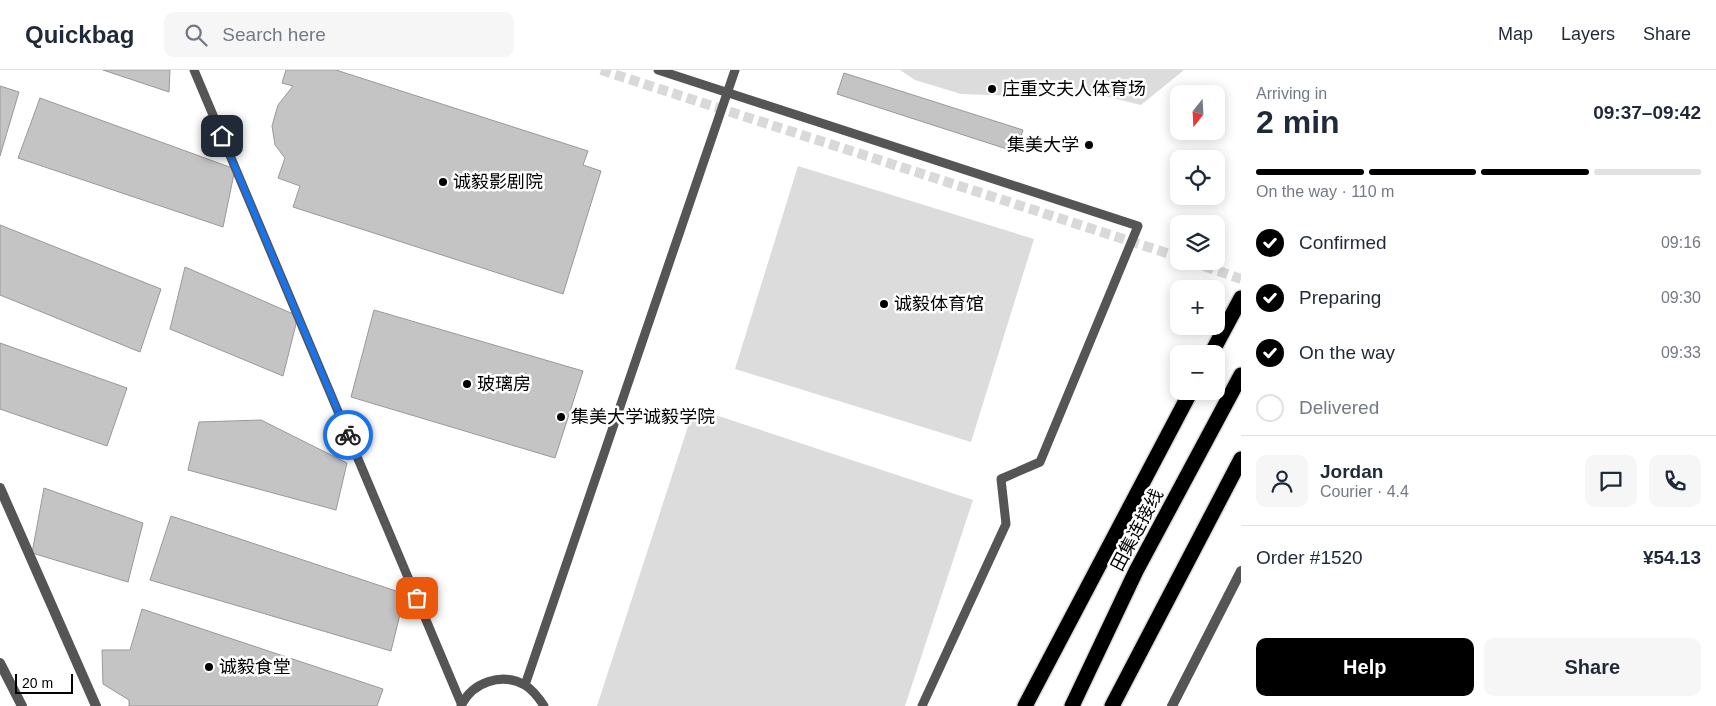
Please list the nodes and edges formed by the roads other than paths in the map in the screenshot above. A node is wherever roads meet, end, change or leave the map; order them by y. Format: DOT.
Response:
graph roads {
  1 [pos="194,70"];
  2 [pos="658,70"];
  3 [pos="734,70"];
  4 [pos="727,92"];
  5 [pos="1241,298"];
  6 [pos="1216,345"];
  7 [pos="1241,375"];
  8 [pos="1186,400"];
  9 [pos="1241,459"];
  10 [pos="0,488"];
  11 [pos="1241,572"];
  12 [pos="0,663"];
  13 [pos="525,685"];
  14 [pos="461,705"];
  15 [pos="22,706"];
  16 [pos="96,706"];
  17 [pos="544,706"];
  18 [pos="922,706"];
  19 [pos="1025,706"];
  20 [pos="1072,706"];
  21 [pos="1112,706"];
  22 [pos="1172,706"];
  1 -- 14 [label="lane"];
  2 -- 4 [label="lane"];
  3 -- 4 [label="lane"];
  4 -- 13 [label="lane"];
  4 -- 18 [label="lane"];
  5 -- 6 [label="highway"];
  7 -- 20 [label="highway, 田集连接线"];
  8 -- 19 [label="highway, 田集连接线"];
  9 -- 21 [label="highway"];
  10 -- 16 [label="street"];
  11 -- 22 [label="street"];
  12 -- 15 [label="street"];
  13 -- 14 [label="lane"];
  13 -- 17 [label="lane"];
}
